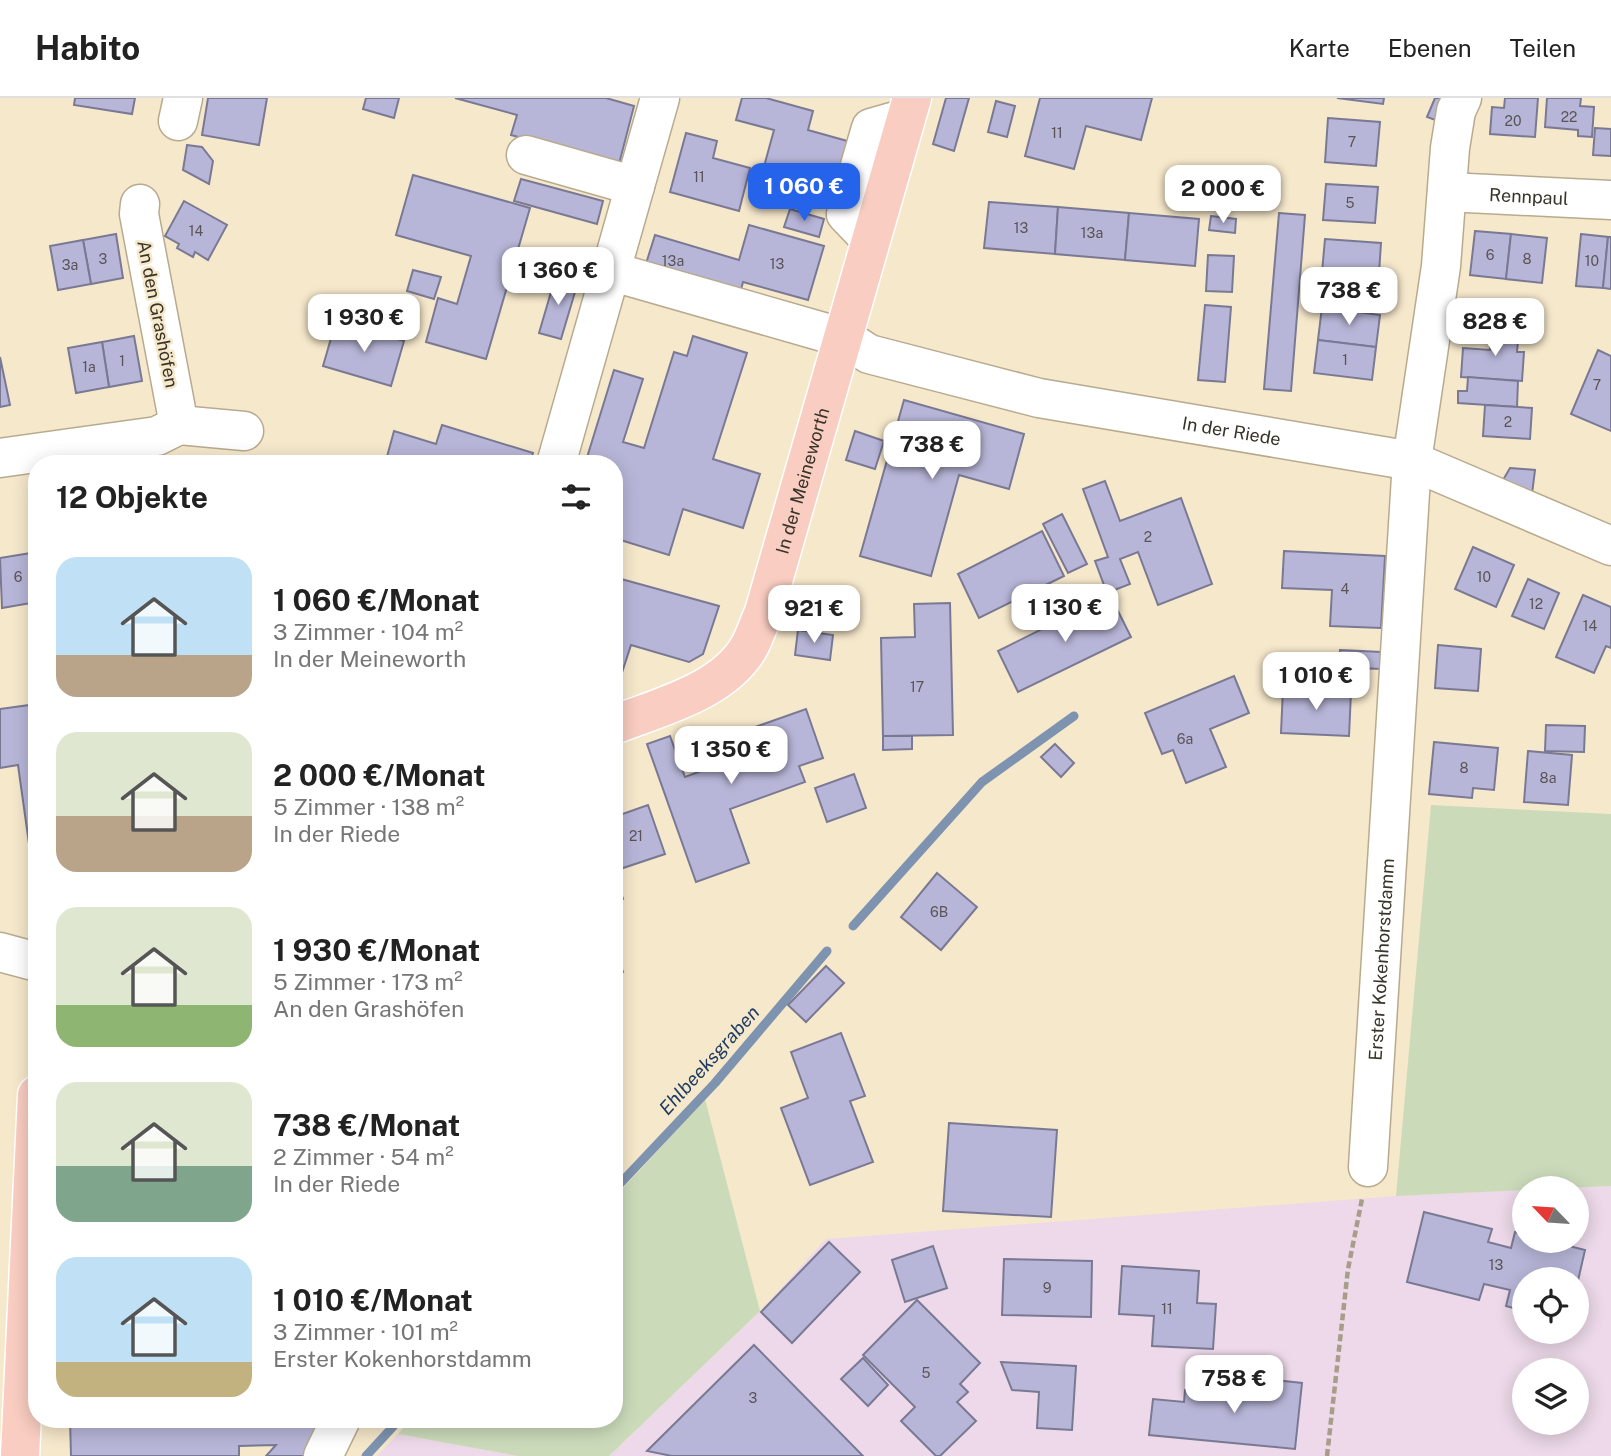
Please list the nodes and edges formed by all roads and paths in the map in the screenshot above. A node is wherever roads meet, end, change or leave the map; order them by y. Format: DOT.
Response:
graph roads {
  1 [pos="660,98"];
  2 [pos="1462,98"];
  3 [pos="909,108"];
  4 [pos="526,155"];
  5 [pos="635,186"];
  6 [pos="1447,191"];
  7 [pos="1611,200"];
  8 [pos="140,204"];
  9 [pos="610,271"];
  10 [pos="844,338"];
  11 [pos="179,425"];
  12 [pos="244,431"];
  13 [pos="559,455"];
  14 [pos="0,458"];
  15 [pos="1412,461"];
  16 [pos="1611,546"];
  17 [pos="623,721"];
  18 [pos="0,952"];
  19 [pos="28,960"];
  20 [pos="1368,1167"];
  21 [pos="28,1286"];
  22 [pos="337,1428"];
  23 [pos="20,1456"];
  24 [pos="323,1456"];
  25 [pos="1327,1456"];
  1 -- 5 [label="street"];
  2 -- 6 [label="street"];
  3 -- 10 [label="main road, In der Meineworth"];
  4 -- 5 [label="street"];
  5 -- 9 [label="street"];
  6 -- 7 [label="street, Rennpaul"];
  6 -- 15 [label="street"];
  8 -- 11 [label="street, An den Grashöfen"];
  9 -- 10 [label="street, In der Riede"];
  9 -- 13 [label="street"];
  10 -- 15 [label="street, In der Riede"];
  10 -- 17 [label="main road, In der Meineworth"];
  11 -- 12 [label="street"];
  11 -- 14 [label="street"];
  15 -- 16 [label="street, In der Riede"];
  15 -- 20 [label="street, Erster Kokenhorstdamm"];
  18 -- 19 [label="street"];
  20 -- 25 [label="path"];
  21 -- 23 [label="main road"];
  22 -- 24 [label="street"];
}
